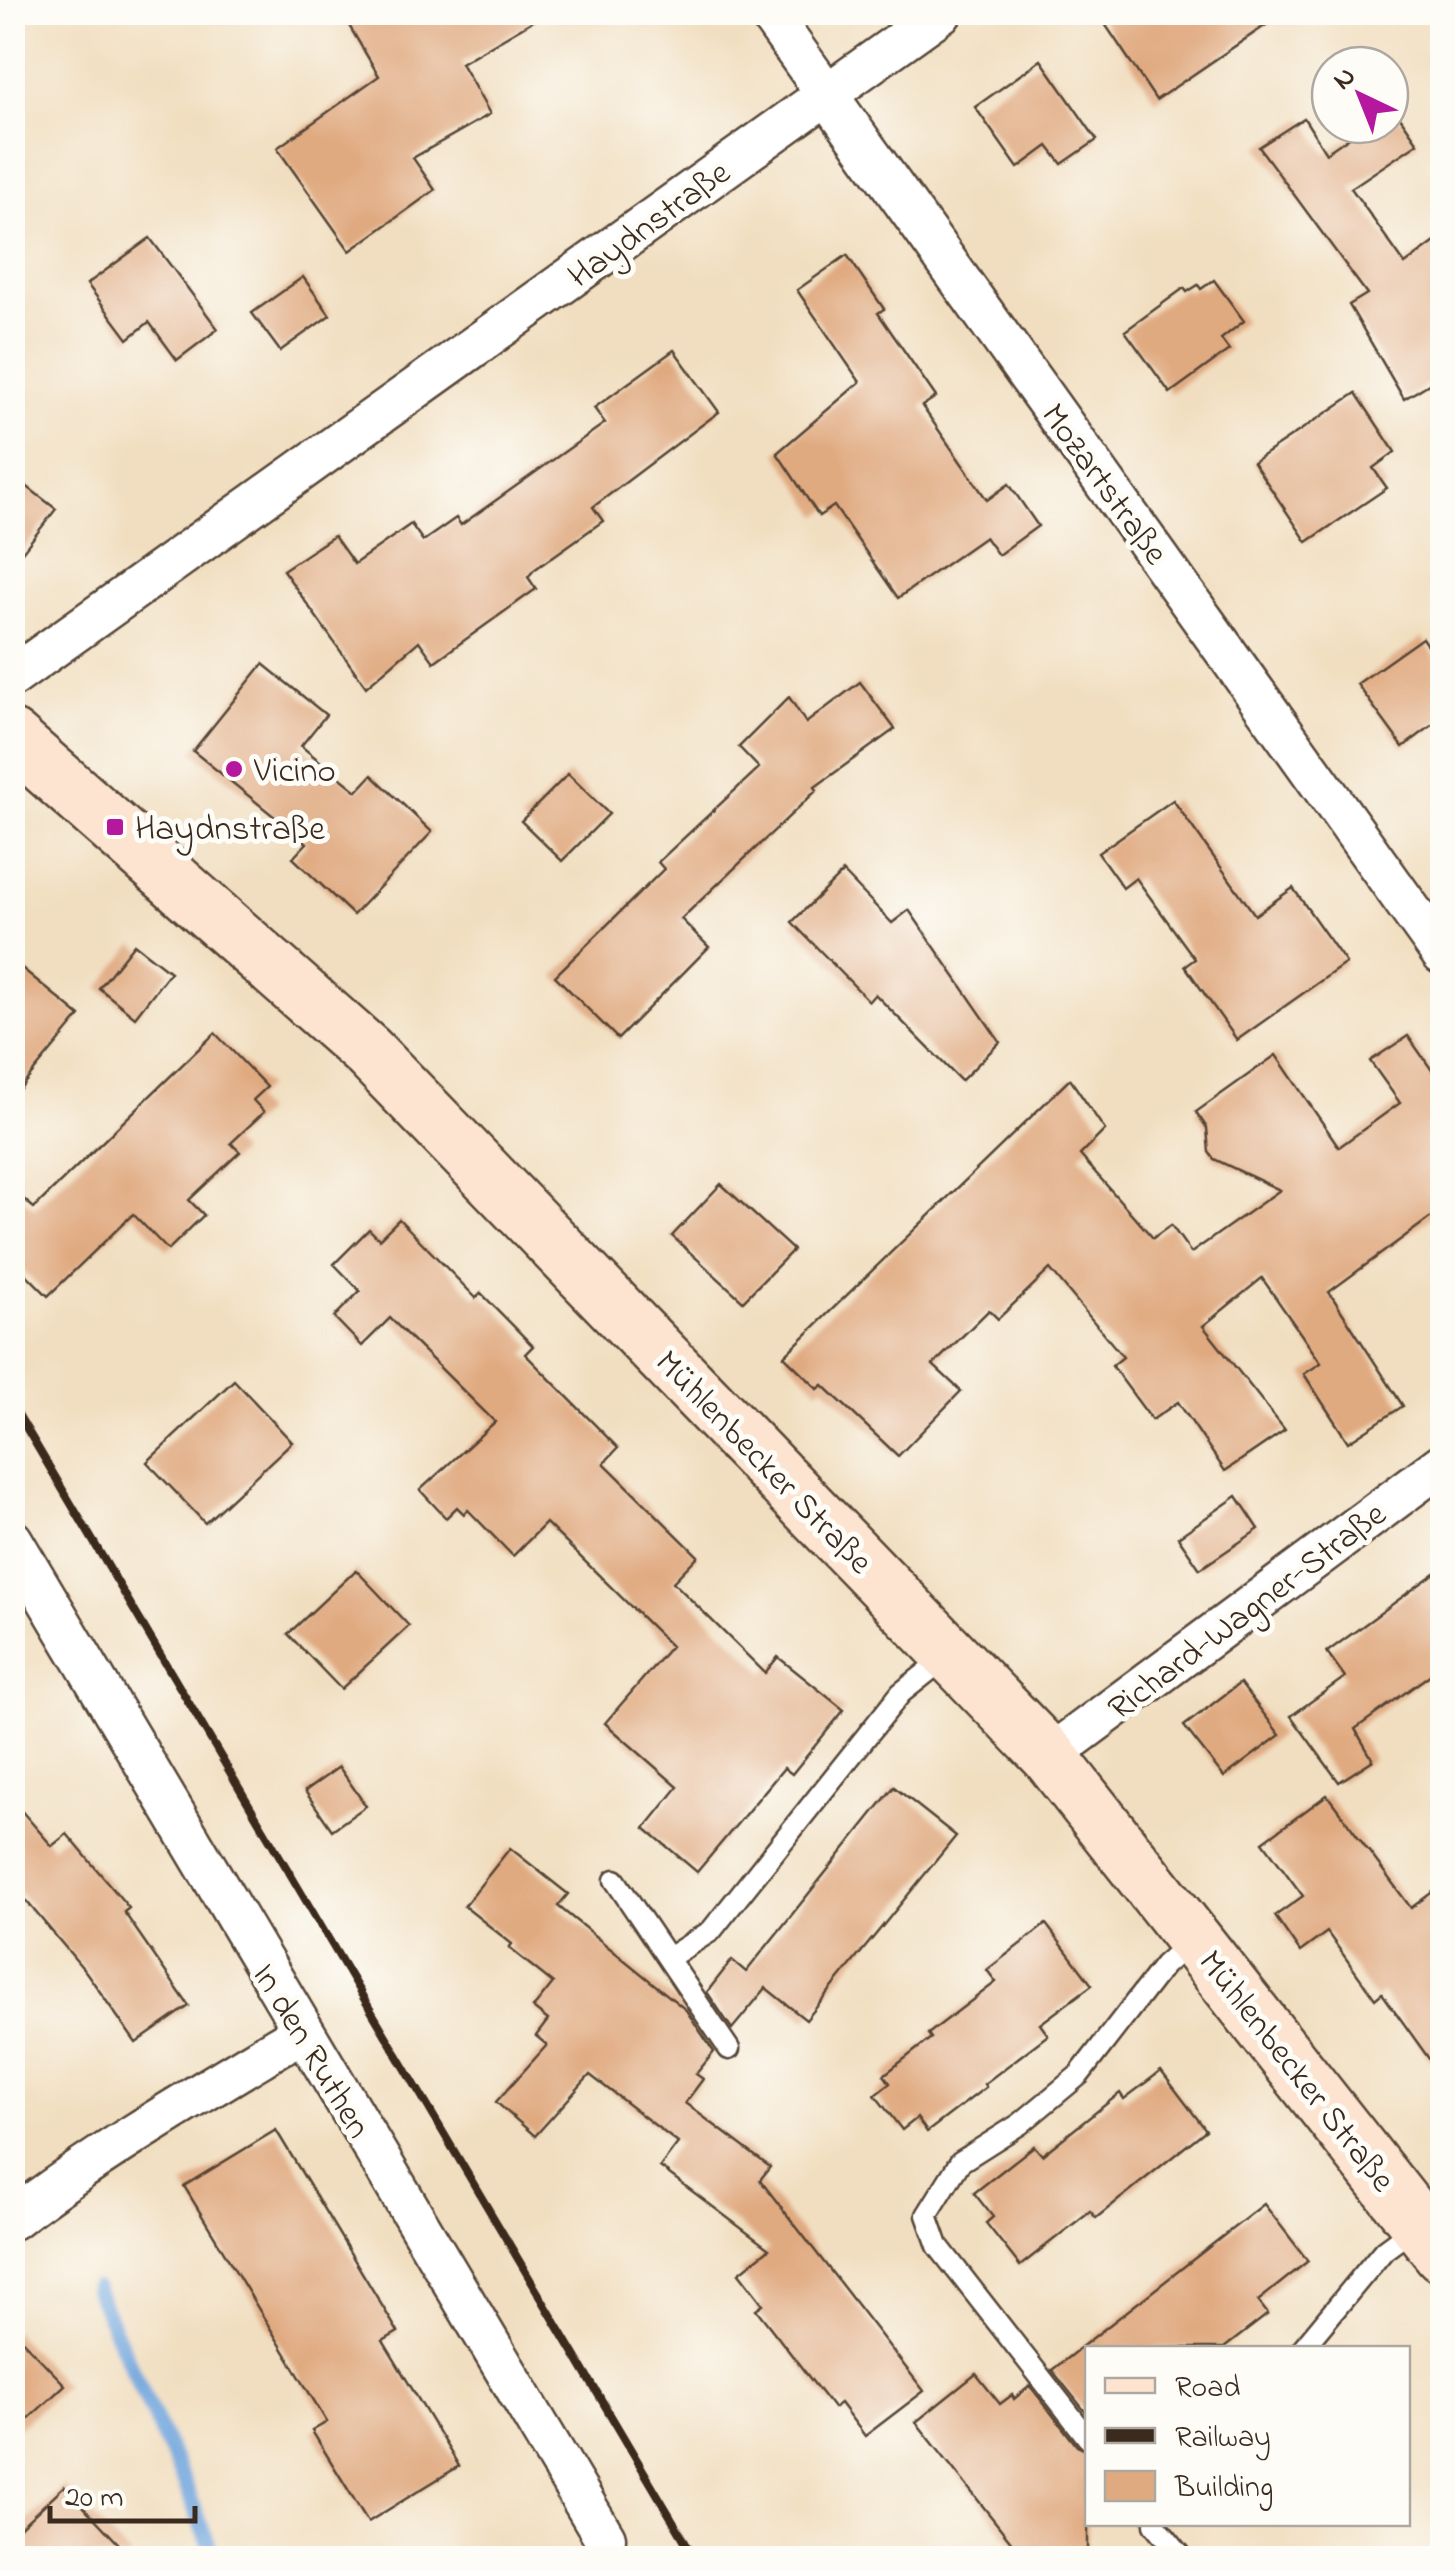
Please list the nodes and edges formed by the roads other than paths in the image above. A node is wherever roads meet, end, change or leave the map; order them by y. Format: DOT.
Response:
graph roads {
  1 [pos="768,12"];
  2 [pos="942,12"];
  3 [pos="826,95"];
  4 [pos="12,677"];
  5 [pos="12,738"];
  6 [pos="1442,954"];
  7 [pos="1442,1464"];
  8 [pos="19,1569"];
  9 [pos="951,1652"];
  10 [pos="1049,1756"];
  11 [pos="615,1880"];
  12 [pos="1194,1938"];
  13 [pos="670,1958"];
  14 [pos="302,2032"];
  15 [pos="729,2048"];
  16 [pos="12,2219"];
  17 [pos="1431,2239"];
  18 [pos="1305,2346"];
  19 [pos="1085,2434"];
  20 [pos="1157,2526"];
  21 [pos="610,2548"];
  22 [pos="1183,2558"];
  1 -- 3 [label="street, Mozartstraße"];
  2 -- 3 [label="street, Haydnstraße"];
  3 -- 4 [label="street, Haydnstraße"];
  3 -- 6 [label="street, Mozartstraße"];
  5 -- 9 [label="main road, Mühlenbecker Straße"];
  7 -- 10 [label="street, Richard-Wagner-Straße"];
  8 -- 14 [label="street, In den Ruthen"];
  9 -- 10 [label="main road, Mühlenbecker Straße"];
  9 -- 13 [label="lane"];
  10 -- 12 [label="main road, Mühlenbecker Straße"];
  11 -- 13 [label="lane"];
  12 -- 17 [label="main road, Mühlenbecker Straße"];
  12 -- 19 [label="lane"];
  13 -- 15 [label="lane"];
  14 -- 16 [label="street"];
  14 -- 21 [label="street, In den Ruthen"];
  17 -- 18 [label="lane"];
  20 -- 22 [label="lane"];
}
